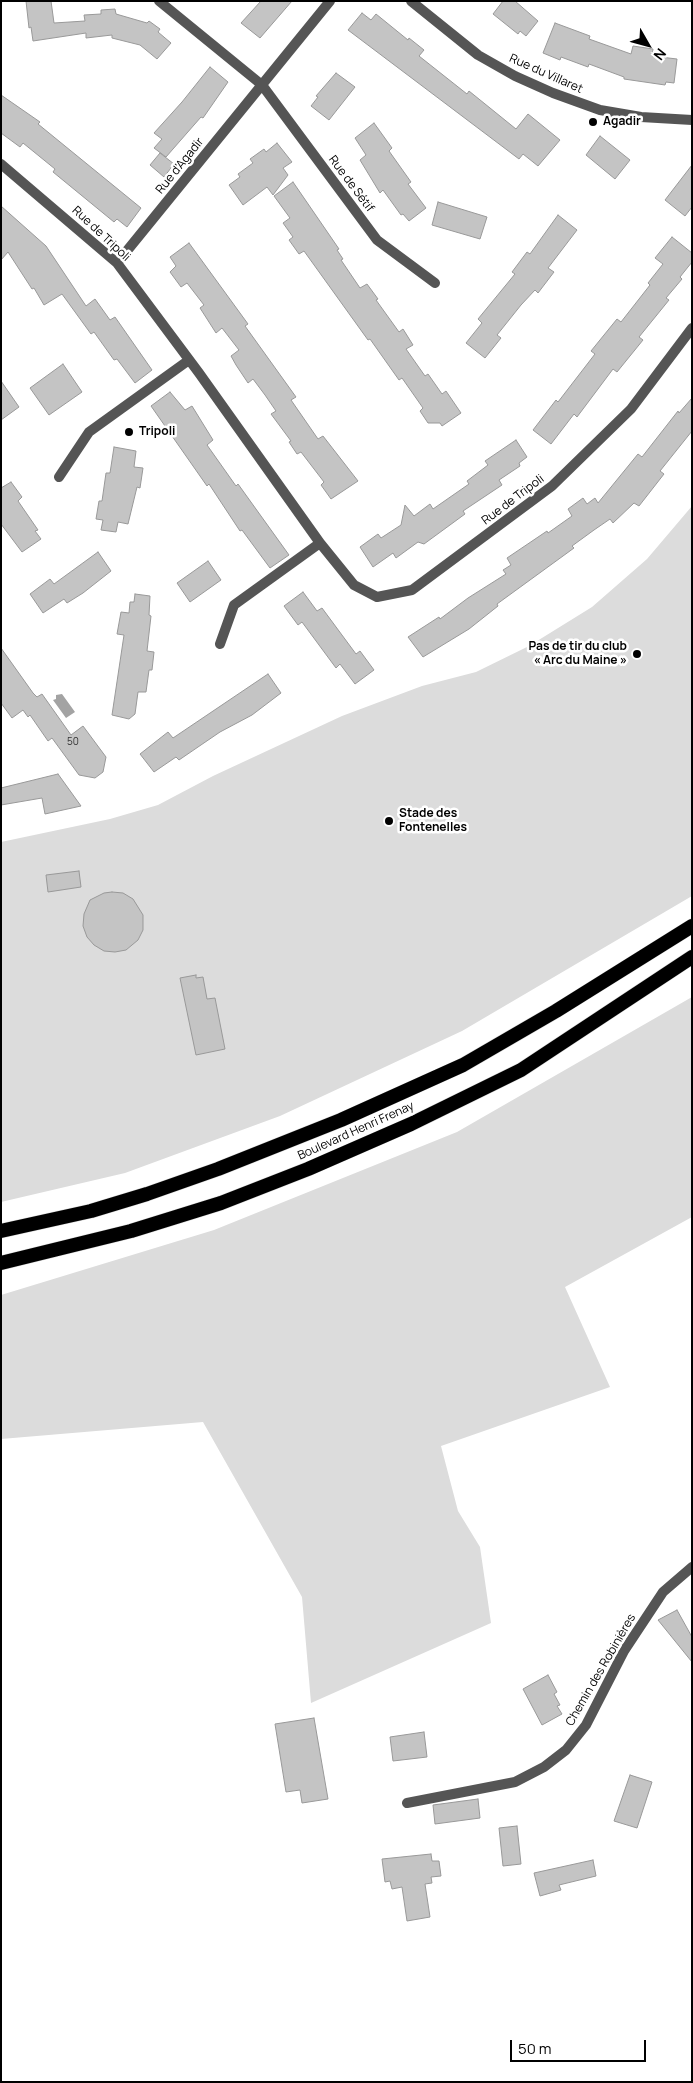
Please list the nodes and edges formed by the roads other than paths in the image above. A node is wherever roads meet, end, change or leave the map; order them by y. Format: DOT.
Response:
graph roads {
  1 [pos="159,1"];
  2 [pos="330,1"];
  3 [pos="411,1"];
  4 [pos="262,85"];
  5 [pos="692,120"];
  6 [pos="1,164"];
  7 [pos="117,263"];
  8 [pos="435,283"];
  9 [pos="692,328"];
  10 [pos="189,360"];
  11 [pos="59,476"];
  12 [pos="320,543"];
  13 [pos="220,644"];
  14 [pos="692,926"];
  15 [pos="692,957"];
  16 [pos="1,1232"];
  17 [pos="1,1263"];
  18 [pos="692,1567"];
  19 [pos="407,1802"];
  1 -- 4 [label="street"];
  2 -- 4 [label="street, Rue d'Agadir"];
  3 -- 5 [label="street, Rue du Villaret"];
  4 -- 7 [label="street, Rue d'Agadir"];
  4 -- 8 [label="street, Rue de Sétif"];
  6 -- 7 [label="street, Rue de Tripoli"];
  7 -- 10 [label="street, Rue de Tripoli"];
  9 -- 12 [label="street, Rue de Tripoli"];
  10 -- 11 [label="street"];
  10 -- 12 [label="street, Rue de Tripoli"];
  12 -- 13 [label="street"];
  14 -- 16 [label="highway, Boulevard Henri Frenay"];
  15 -- 17 [label="highway, Boulevard Henri Frenay"];
  18 -- 19 [label="street, Chemin des Robinières"];
}
